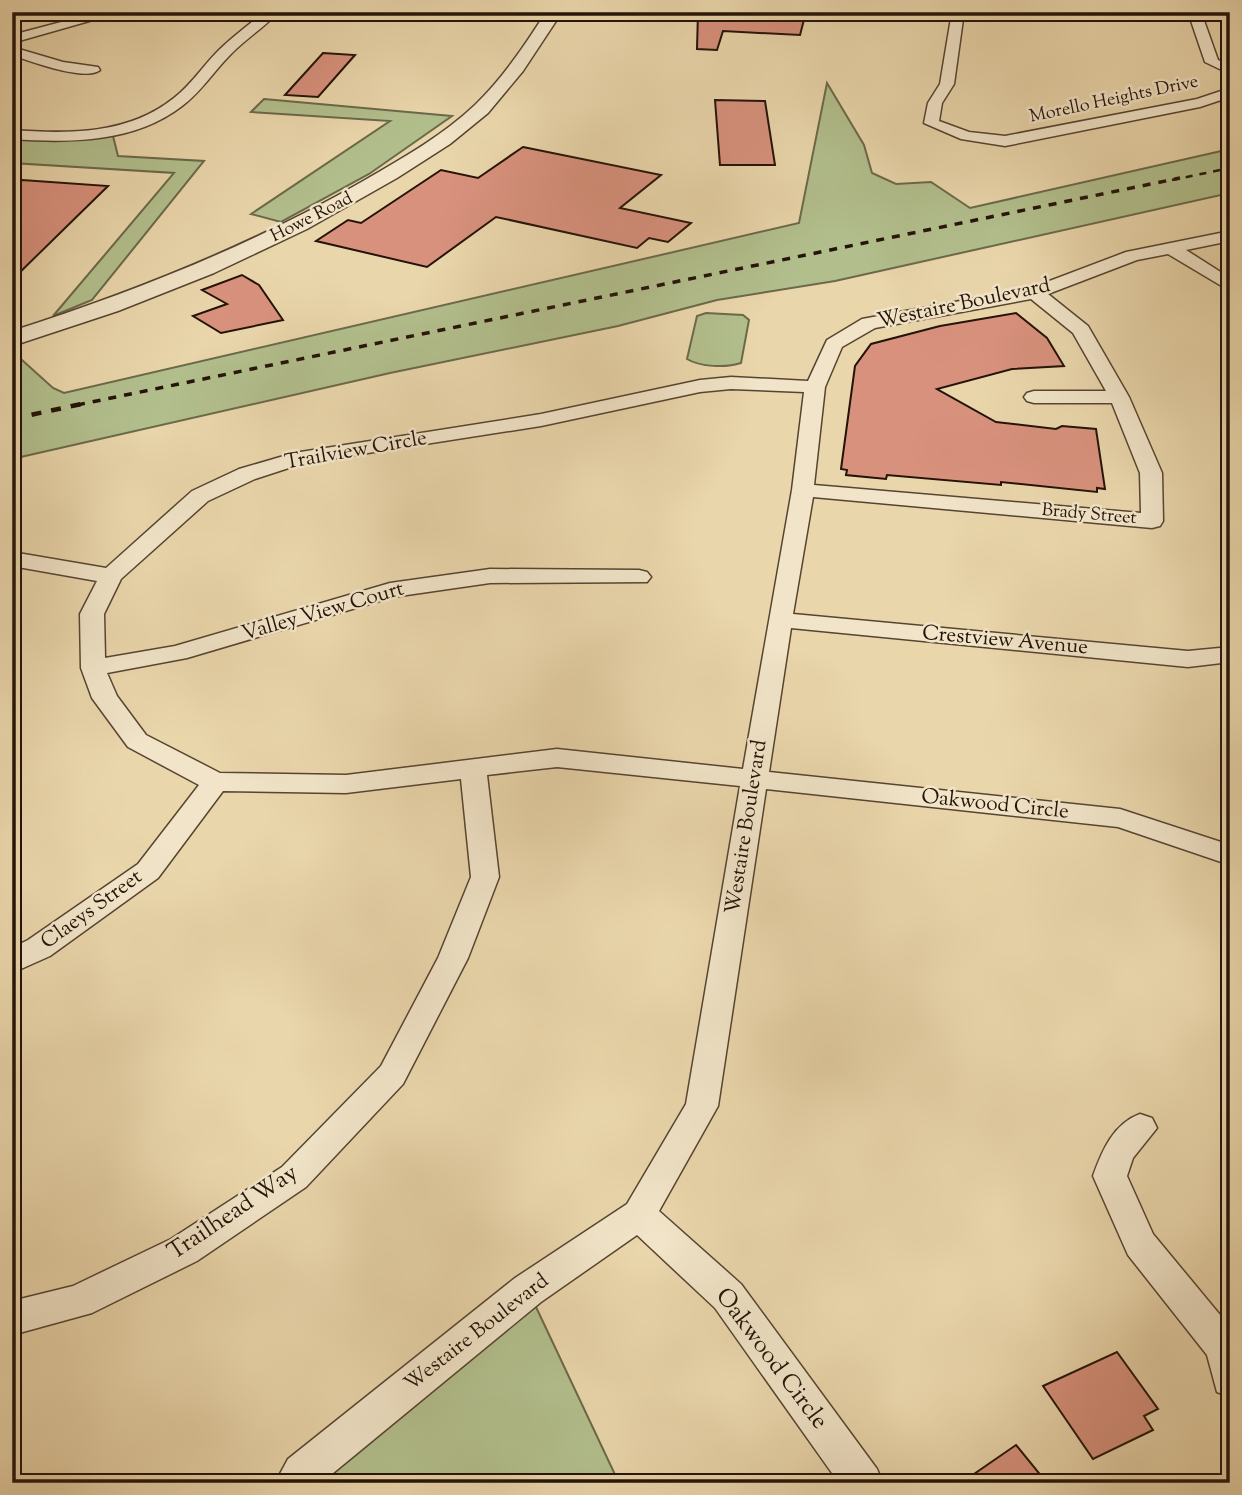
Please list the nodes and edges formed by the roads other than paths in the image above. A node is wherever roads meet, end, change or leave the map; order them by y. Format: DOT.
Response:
graph roads {
  1 [pos="115,12"];
  2 [pos="272,12"];
  3 [pos="535,12"];
  4 [pos="554,12"];
  5 [pos="958,12"];
  6 [pos="1194,12"];
  7 [pos="12,39"];
  8 [pos="12,51"];
  9 [pos="93,70"];
  10 [pos="1230,70"];
  11 [pos="1230,92"];
  12 [pos="12,134"];
  13 [pos="1005,141"];
  14 [pos="1230,236"];
  15 [pos="1171,248"];
  16 [pos="1230,286"];
  17 [pos="1035,293"];
  18 [pos="12,328"];
  19 [pos="12,338"];
  20 [pos="815,387"];
  21 [pos="1034,397"];
  22 [pos="1119,397"];
  23 [pos="803,490"];
  24 [pos="12,559"];
  25 [pos="111,576"];
  26 [pos="639,577"];
  27 [pos="780,620"];
  28 [pos="1230,654"];
  29 [pos="93,668"];
  30 [pos="473,769"];
  31 [pos="756,779"];
  32 [pos="216,782"];
  33 [pos="1230,855"];
  34 [pos="12,962"];
  35 [pos="1140,1128"];
  36 [pos="639,1215"];
  37 [pos="12,1318"];
  38 [pos="1230,1379"];
  39 [pos="295,1483"];
  40 [pos="863,1483"];
  1 -- 7 [label="street"];
  2 -- 12 [label="street"];
  3 -- 18 [label="street, Howe Road"];
  4 -- 19 [label="street, Howe Road"];
  5 -- 13 [label="street"];
  6 -- 10 [label="street"];
  8 -- 9 [label="street"];
  11 -- 13 [label="street, Morello Heights Drive"];
  14 -- 15 [label="street, Westaire Boulevard"];
  15 -- 16 [label="street"];
  15 -- 17 [label="street, Westaire Boulevard"];
  17 -- 20 [label="street, Westaire Boulevard"];
  17 -- 22 [label="street, Brady Street"];
  20 -- 23 [label="street, Westaire Boulevard"];
  20 -- 25 [label="street, Trailview Circle"];
  21 -- 22 [label="street"];
  22 -- 23 [label="street, Brady Street"];
  23 -- 27 [label="street, Westaire Boulevard"];
  24 -- 25 [label="street"];
  25 -- 29 [label="street, Trailview Circle"];
  26 -- 29 [label="street, Valley View Court"];
  27 -- 28 [label="street, Crestview Avenue"];
  27 -- 31 [label="street, Westaire Boulevard"];
  29 -- 32 [label="street, Trailview Circle"];
  30 -- 31 [label="street, Trailview Circle"];
  30 -- 32 [label="street, Trailview Circle"];
  30 -- 37 [label="street, Trailhead Way"];
  31 -- 33 [label="street, Oakwood Circle"];
  31 -- 36 [label="street, Westaire Boulevard"];
  32 -- 34 [label="street, Claeys Street"];
  35 -- 38 [label="street"];
  36 -- 39 [label="street, Westaire Boulevard"];
  36 -- 40 [label="street, Oakwood Circle"];
}
